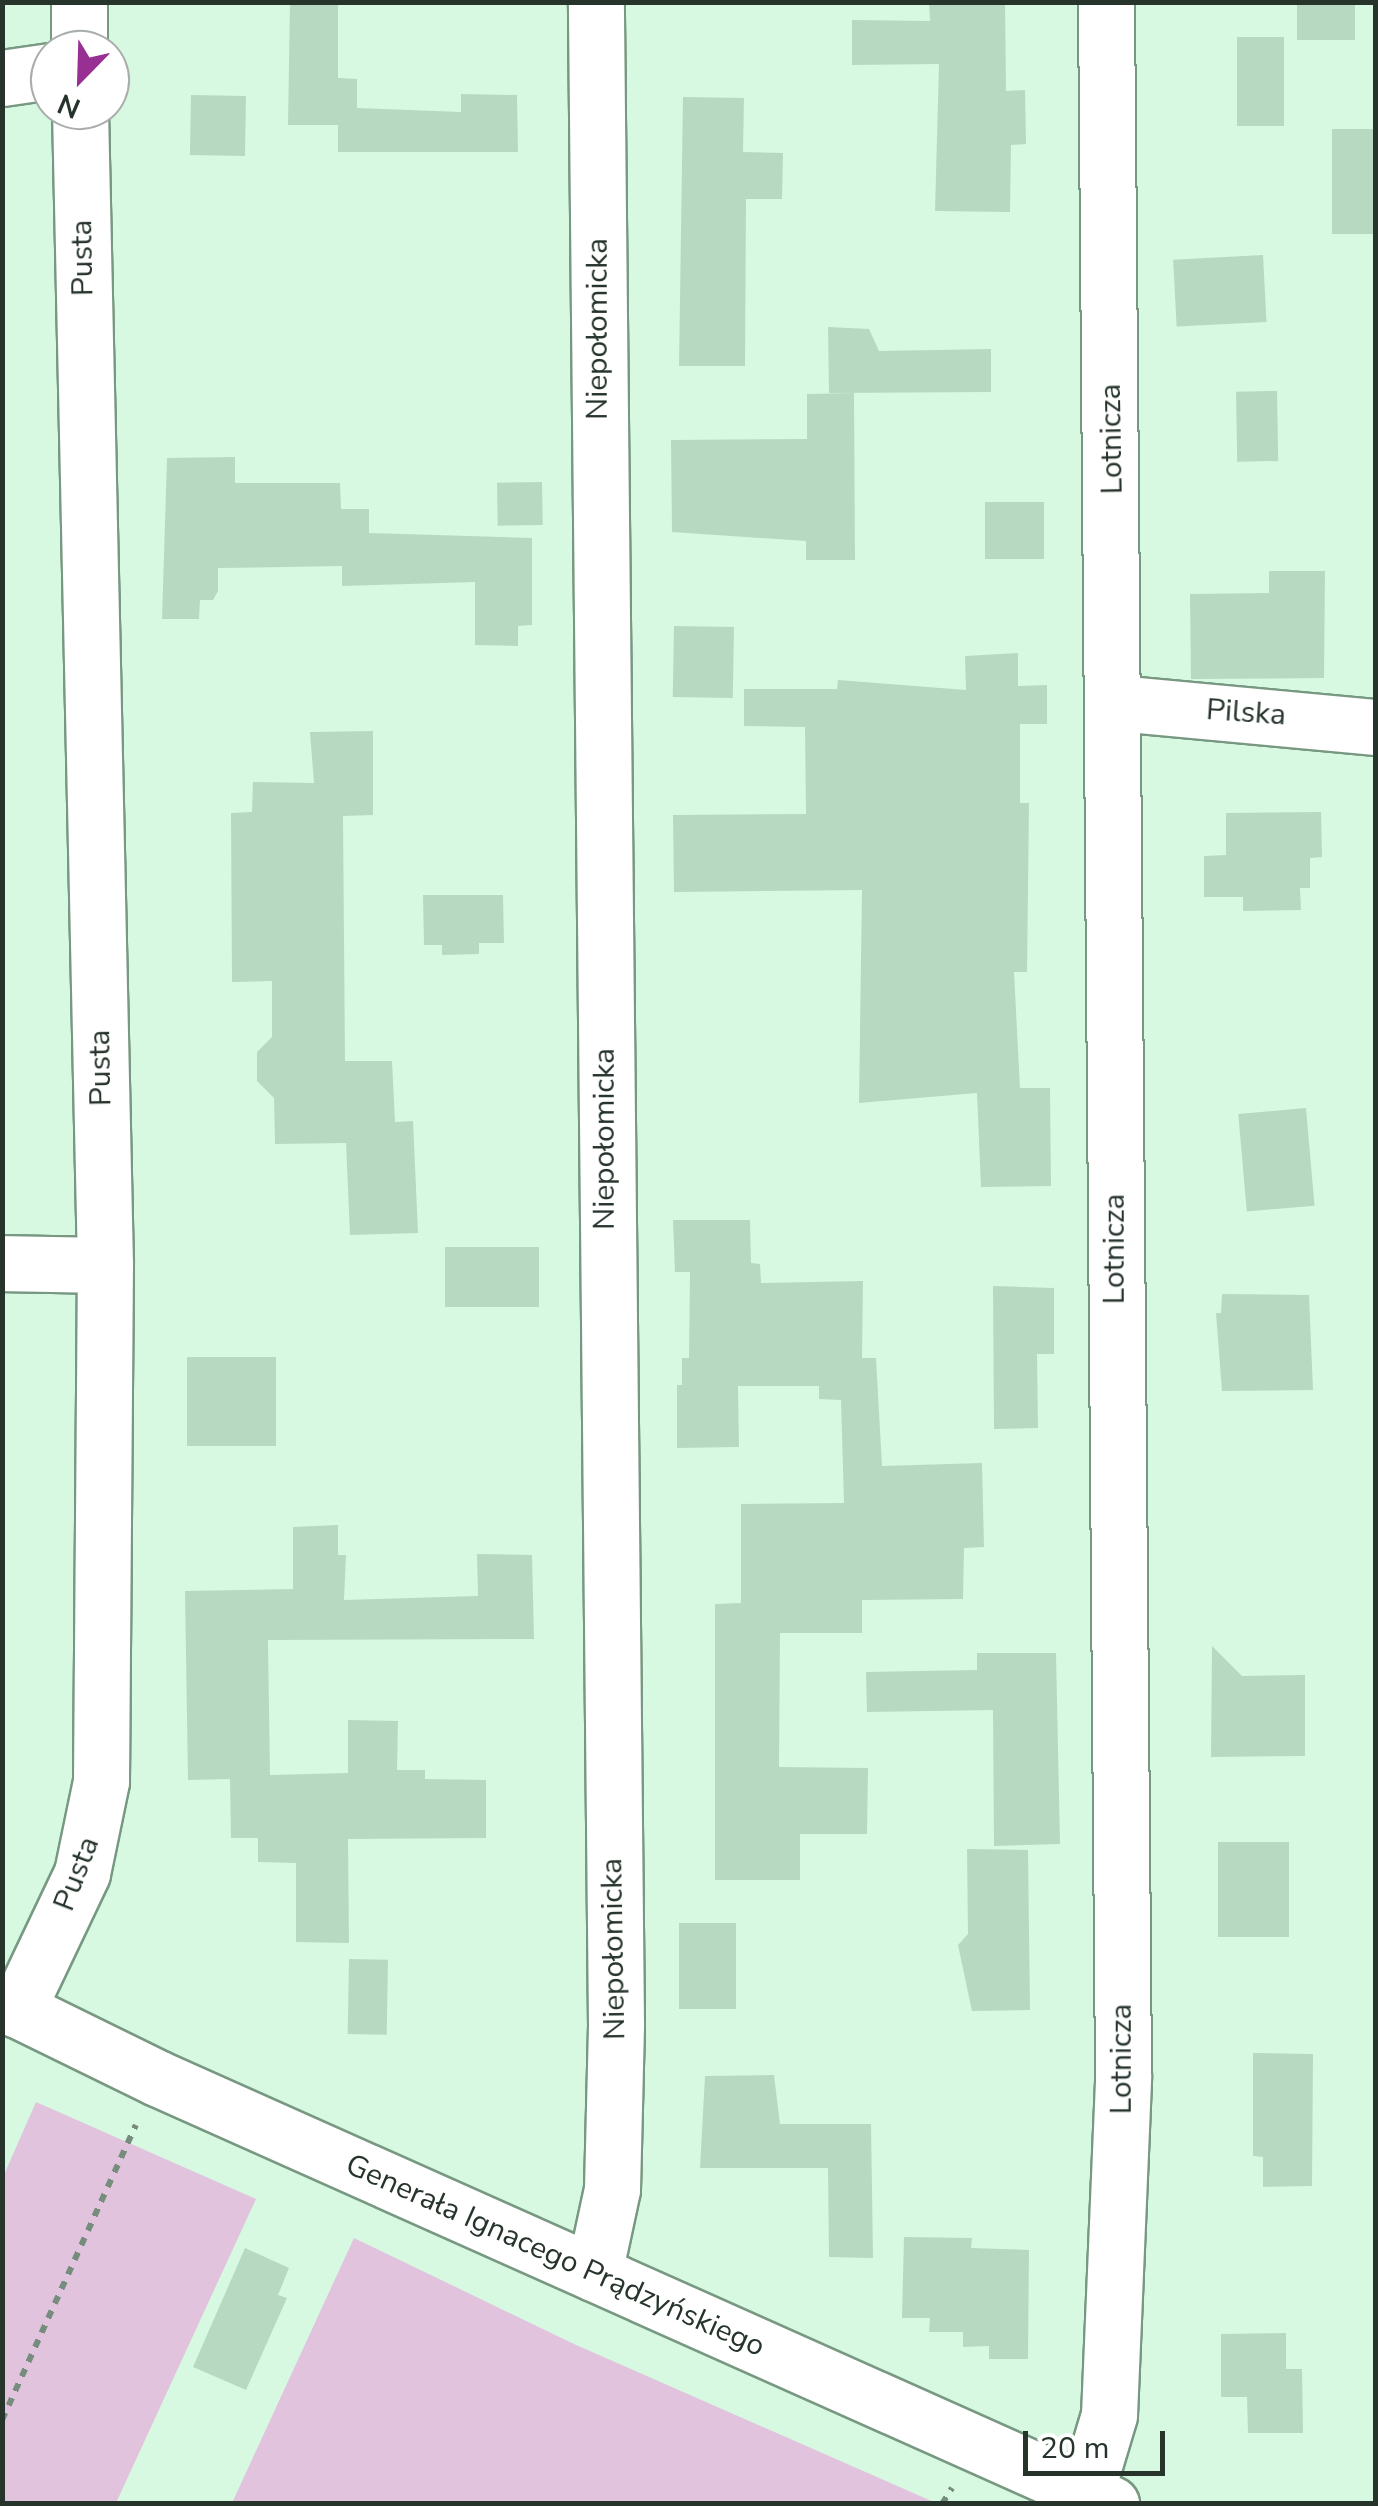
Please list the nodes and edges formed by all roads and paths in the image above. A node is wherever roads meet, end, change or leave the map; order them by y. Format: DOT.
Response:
graph roads {
  1 [pos="79,2"];
  2 [pos="596,2"];
  3 [pos="1106,2"];
  4 [pos="79,30"];
  5 [pos="30,73"];
  6 [pos="2,78"];
  7 [pos="80,130"];
  8 [pos="1116,703"];
  9 [pos="1376,727"];
  10 [pos="2,1264"];
  11 [pos="105,1264"];
  12 [pos="10,2006"];
  13 [pos="157,2078"];
  14 [pos="594,2273"];
  15 [pos="2,2420"];
  16 [pos="954,2484"];
  17 [pos="1099,2498"];
  18 [pos="942,2504"];
  1 -- 4 [label="street"];
  2 -- 14 [label="street, Niepołomicka"];
  3 -- 8 [label="street, Lotnicza"];
  5 -- 6 [label="street"];
  7 -- 11 [label="street, Pusta"];
  8 -- 9 [label="street, Pilska"];
  8 -- 17 [label="street, Lotnicza"];
  10 -- 11 [label="street"];
  11 -- 12 [label="street, Pusta"];
  12 -- 13 [label="street, Generała Ignacego Prądzyńskiego"];
  13 -- 14 [label="street, Generała Ignacego Prądzyńskiego"];
  13 -- 15 [label="path"];
  14 -- 17 [label="street, Generała Ignacego Prądzyńskiego"];
  16 -- 18 [label="path"];
}
